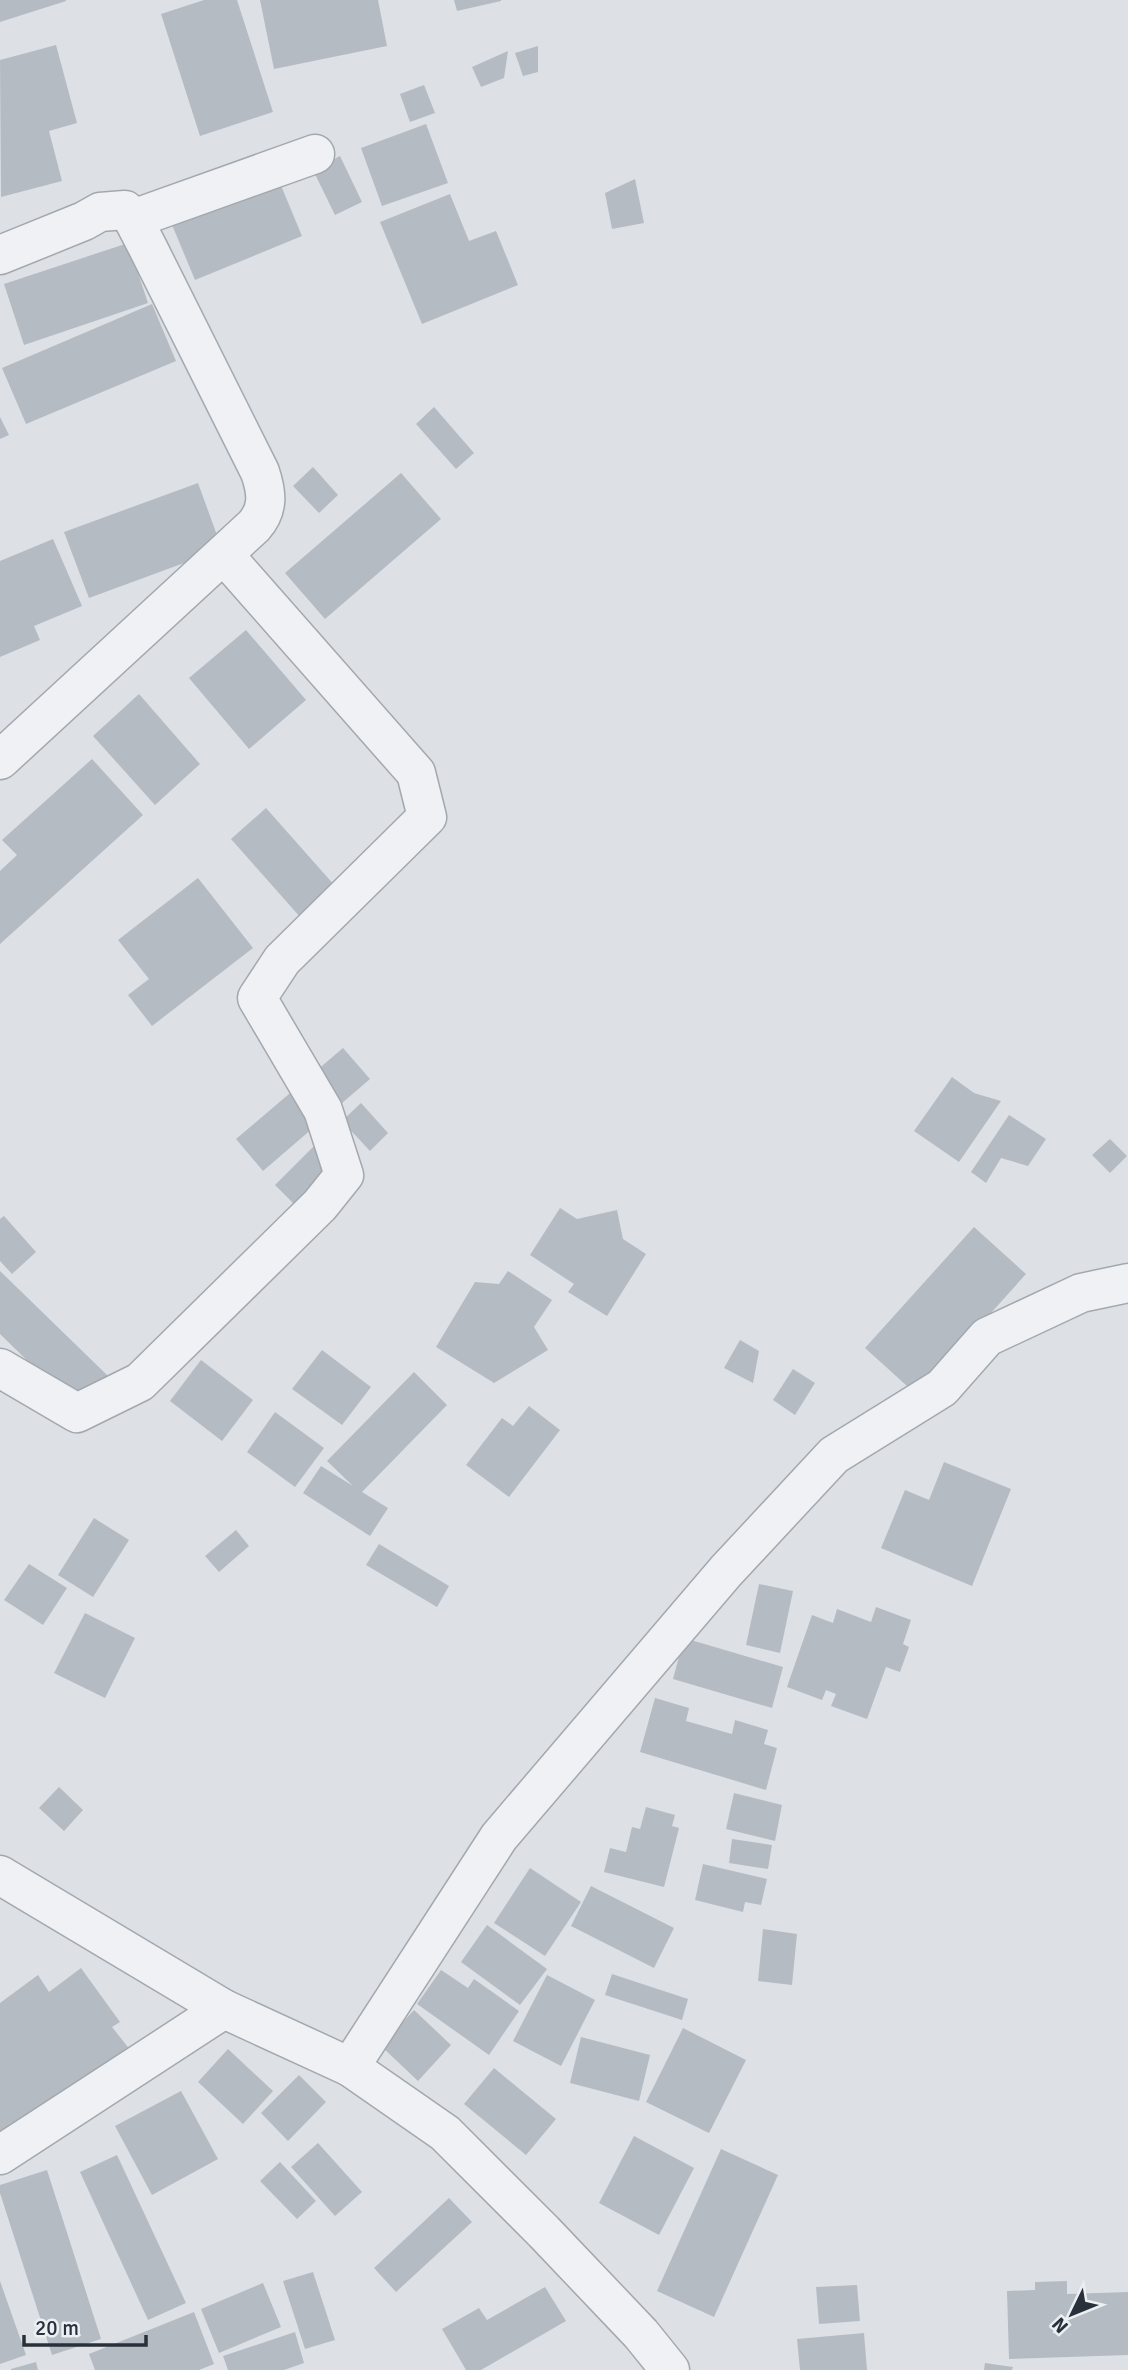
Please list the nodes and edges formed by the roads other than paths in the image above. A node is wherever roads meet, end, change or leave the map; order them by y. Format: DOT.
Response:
graph roads {
  1 [pos="315,154"];
  2 [pos="133,219"];
  3 [pos="0,255"];
  4 [pos="224,555"];
  5 [pos="0,760"];
  6 [pos="1128,1283"];
  7 [pos="0,1368"];
  8 [pos="0,1875"];
  9 [pos="224,2009"];
  10 [pos="350,2067"];
  11 [pos="0,2155"];
  12 [pos="670,2370"];
  1 -- 2 [label="street"];
  2 -- 3 [label="street"];
  2 -- 4 [label="street"];
  4 -- 5 [label="street"];
  4 -- 7 [label="street"];
  6 -- 10 [label="street"];
  8 -- 9 [label="street"];
  9 -- 10 [label="street"];
  9 -- 11 [label="street"];
  10 -- 12 [label="street"];
}
